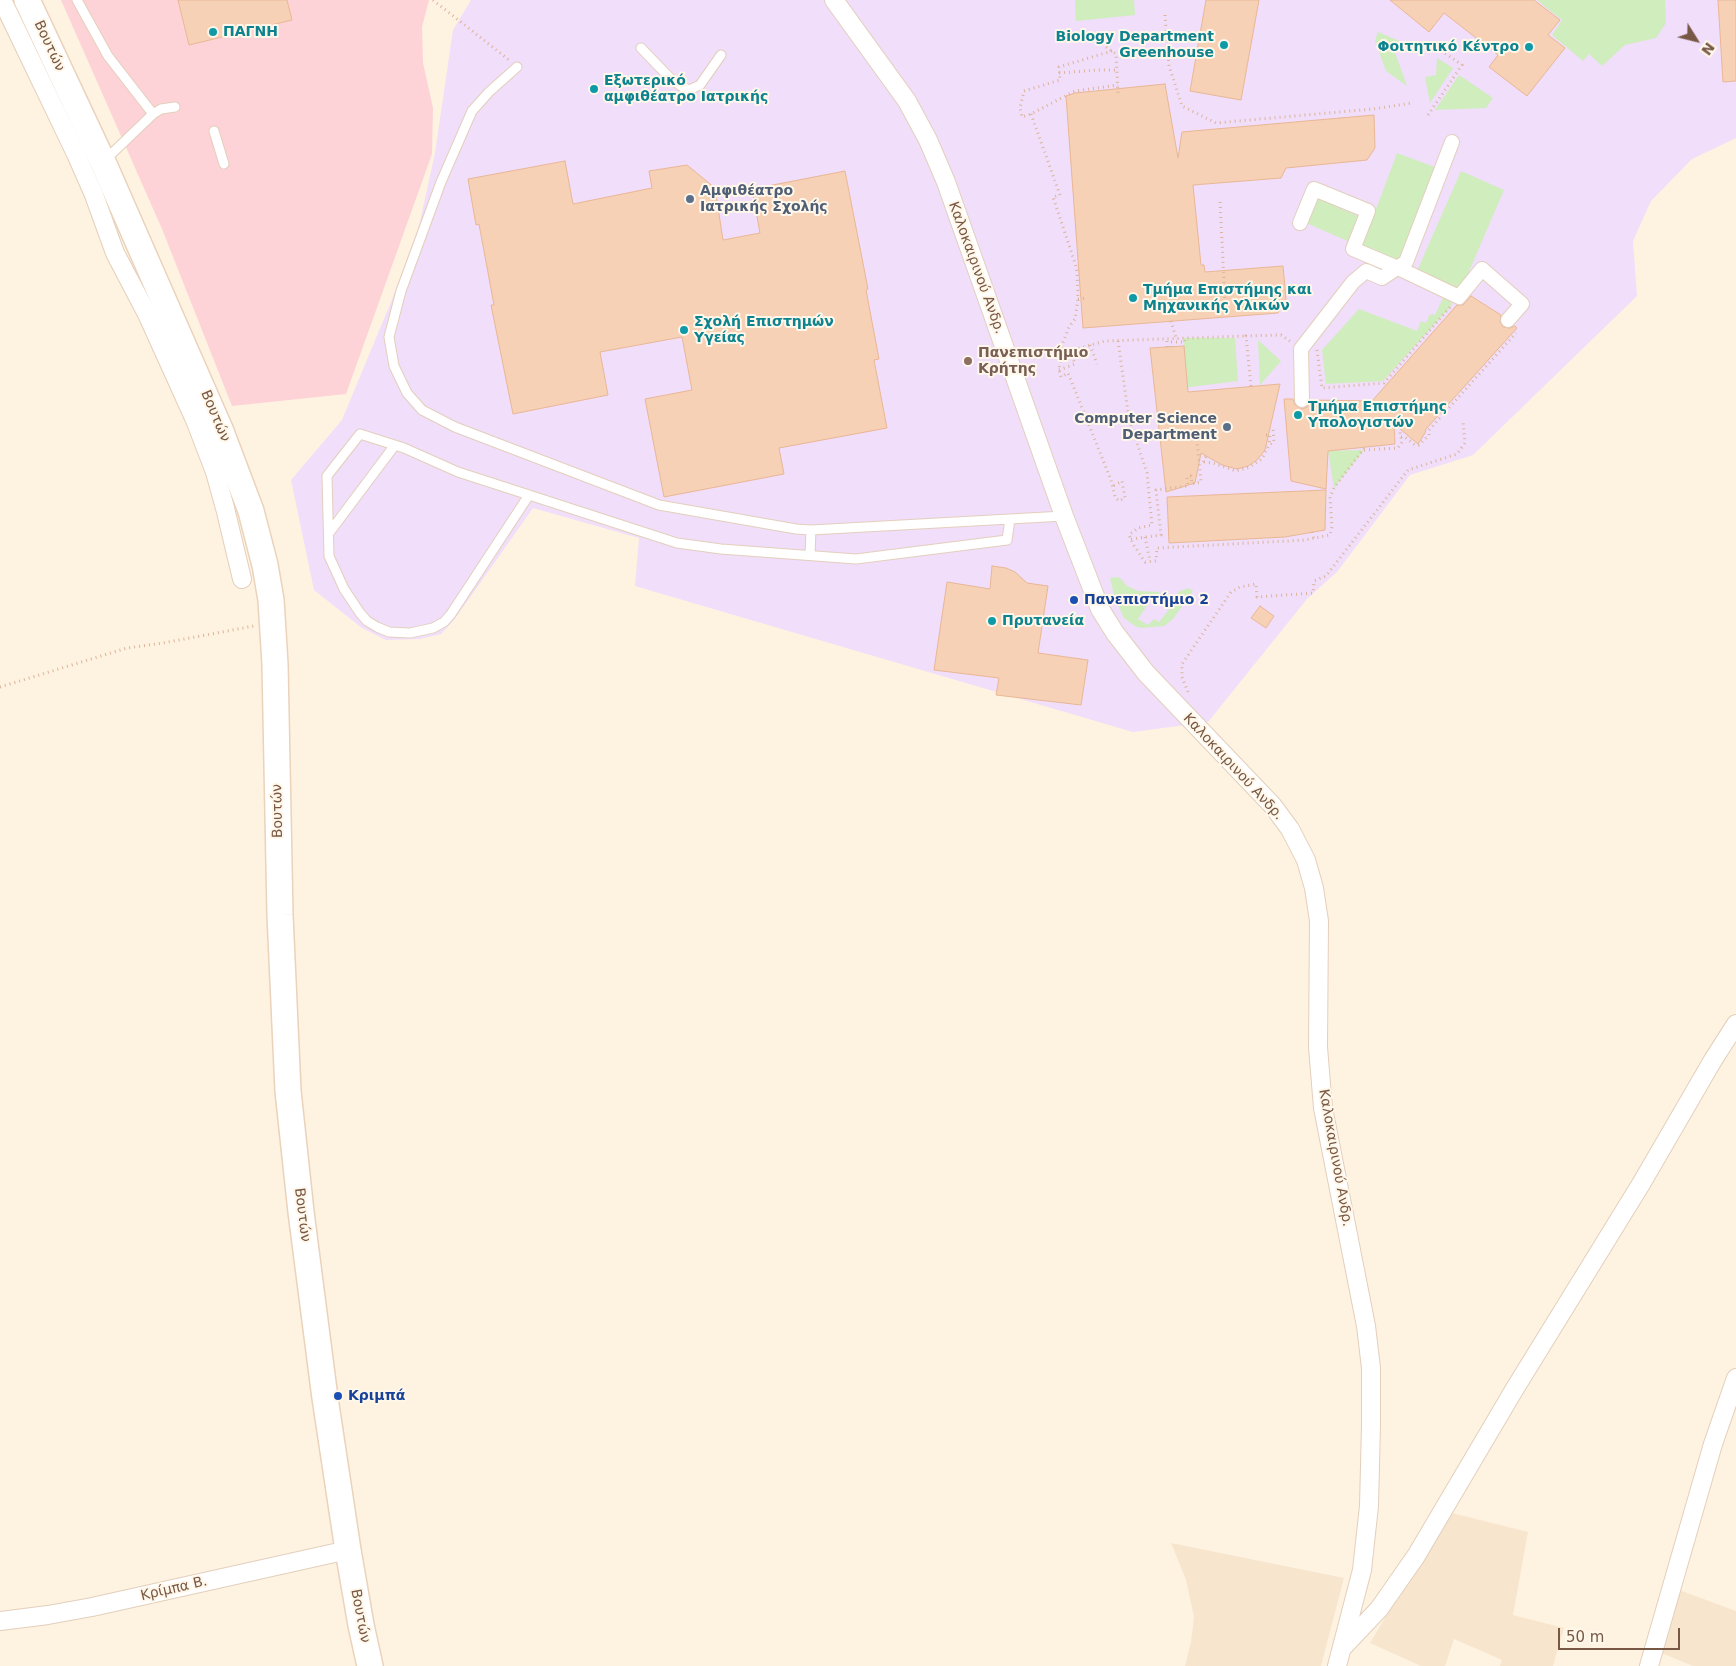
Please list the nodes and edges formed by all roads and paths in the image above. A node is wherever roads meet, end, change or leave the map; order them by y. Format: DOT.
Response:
graph roads {
  1 [pos="2,0"];
  2 [pos="77,0"];
  3 [pos="433,0"];
  4 [pos="834,0"];
  5 [pos="31,4"];
  6 [pos="1165,15"];
  7 [pos="1429,42"];
  8 [pos="1106,46"];
  9 [pos="641,48"];
  10 [pos="1112,51"];
  11 [pos="721,55"];
  12 [pos="517,67"];
  13 [pos="1117,70"];
  14 [pos="1060,73"];
  15 [pos="1118,85"];
  16 [pos="1118,94"];
  17 [pos="1412,103"];
  18 [pos="175,107"];
  19 [pos="153,114"];
  20 [pos="1031,114"];
  21 [pos="1428,115"];
  22 [pos="214,131"];
  23 [pos="1452,142"];
  24 [pos="103,162"];
  25 [pos="224,164"];
  26 [pos="1220,202"];
  27 [pos="1300,222"];
  28 [pos="1398,268"];
  29 [pos="1459,297"];
  30 [pos="1087,298"];
  31 [pos="1078,299"];
  32 [pos="1225,300"];
  33 [pos="1508,320"];
  34 [pos="1171,321"];
  35 [pos="1520,328"];
  36 [pos="1246,336"];
  37 [pos="1176,338"];
  38 [pos="1184,338"];
  39 [pos="1167,339"];
  40 [pos="1118,341"];
  41 [pos="1090,345"];
  42 [pos="1301,349"];
  43 [pos="1319,356"];
  44 [pos="1097,364"];
  45 [pos="1059,370"];
  46 [pos="1251,386"];
  47 [pos="1302,400"];
  48 [pos="1463,422"];
  49 [pos="1274,429"];
  50 [pos="1196,431"];
  51 [pos="1400,432"];
  52 [pos="1266,435"];
  53 [pos="1401,437"];
  54 [pos="395,445"];
  55 [pos="1269,445"];
  56 [pos="1207,455"];
  57 [pos="1202,462"];
  58 [pos="1113,486"];
  59 [pos="529,495"];
  60 [pos="1064,516"];
  61 [pos="1010,519"];
  62 [pos="811,530"];
  63 [pos="1312,532"];
  64 [pos="329,533"];
  65 [pos="1145,537"];
  66 [pos="1131,539"];
  67 [pos="1314,539"];
  68 [pos="810,555"];
  69 [pos="1150,561"];
  70 [pos="242,579"];
  71 [pos="273,623"];
  72 [pos="0,687"];
  73 [pos="1178,707"];
  74 [pos="1736,1024"];
  75 [pos="1736,1378"];
  76 [pos="348,1550"];
  77 [pos="0,1621"];
  78 [pos="1339,1658"];
  79 [pos="370,1666"];
  80 [pos="1649,1666"];
  1 -- 70 [label="street"];
  2 -- 19 [label="lane"];
  3 -- 12 [label="path"];
  4 -- 60 [label="street, Καλοκαιρινού Ανδρ."];
  5 -- 24 [label="main road, Βουτών"];
  6 -- 17 [label="path"];
  7 -- 21 [label="path"];
  8 -- 10 [label="path"];
  9 -- 11 [label="lane"];
  10 -- 13 [label="path"];
  10 -- 14 [label="path"];
  12 -- 62 [label="lane"];
  13 -- 14 [label="path"];
  13 -- 15 [label="path"];
  14 -- 20 [label="path"];
  15 -- 16 [label="path"];
  15 -- 20 [label="path"];
  18 -- 19 [label="lane"];
  19 -- 24 [label="lane"];
  20 -- 31 [label="path"];
  22 -- 25 [label="lane"];
  23 -- 28 [label="street"];
  24 -- 71 [label="main road, Βουτών"];
  26 -- 32 [label="path"];
  27 -- 28 [label="street"];
  28 -- 29 [label="street"];
  28 -- 42 [label="street"];
  29 -- 33 [label="street"];
  29 -- 43 [label="path"];
  30 -- 31 [label="path"];
  31 -- 45 [label="path"];
  34 -- 37 [label="path"];
  35 -- 53 [label="path"];
  36 -- 38 [label="path"];
  36 -- 42 [label="path"];
  36 -- 46 [label="path"];
  37 -- 38 [label="path"];
  37 -- 39 [label="path"];
  38 -- 39 [label="path"];
  39 -- 40 [label="path"];
  40 -- 41 [label="path"];
  40 -- 66 [label="path"];
  41 -- 44 [label="path"];
  41 -- 45 [label="path"];
  42 -- 47 [label="street"];
  45 -- 58 [label="path"];
  48 -- 73 [label="path"];
  49 -- 55 [label="path"];
  50 -- 57 [label="path"];
  51 -- 53 [label="path"];
  52 -- 55 [label="path"];
  53 -- 67 [label="path"];
  54 -- 59 [label="lane"];
  54 -- 64 [label="lane"];
  54 -- 64 [label="lane"];
  55 -- 57 [label="path"];
  56 -- 57 [label="path"];
  57 -- 65 [label="path"];
  58 -- 58 [label="path"];
  59 -- 64 [label="lane"];
  59 -- 68 [label="lane"];
  60 -- 61 [label="lane"];
  60 -- 73 [label="street, Καλοκαιρινού Ανδρ."];
  61 -- 62 [label="lane"];
  61 -- 68 [label="lane"];
  62 -- 68 [label="lane"];
  63 -- 67 [label="path"];
  65 -- 66 [label="path"];
  65 -- 69 [label="path"];
  66 -- 69 [label="path"];
  67 -- 69 [label="path"];
  71 -- 72 [label="path"];
  71 -- 76 [label="main road, Βουτών"];
  73 -- 78 [label="street, Καλοκαιρινού Ανδρ."];
  74 -- 78 [label="street"];
  75 -- 80 [label="street"];
  76 -- 77 [label="street, Κρίμπα Β."];
  76 -- 79 [label="main road, Βουτών"];
}
